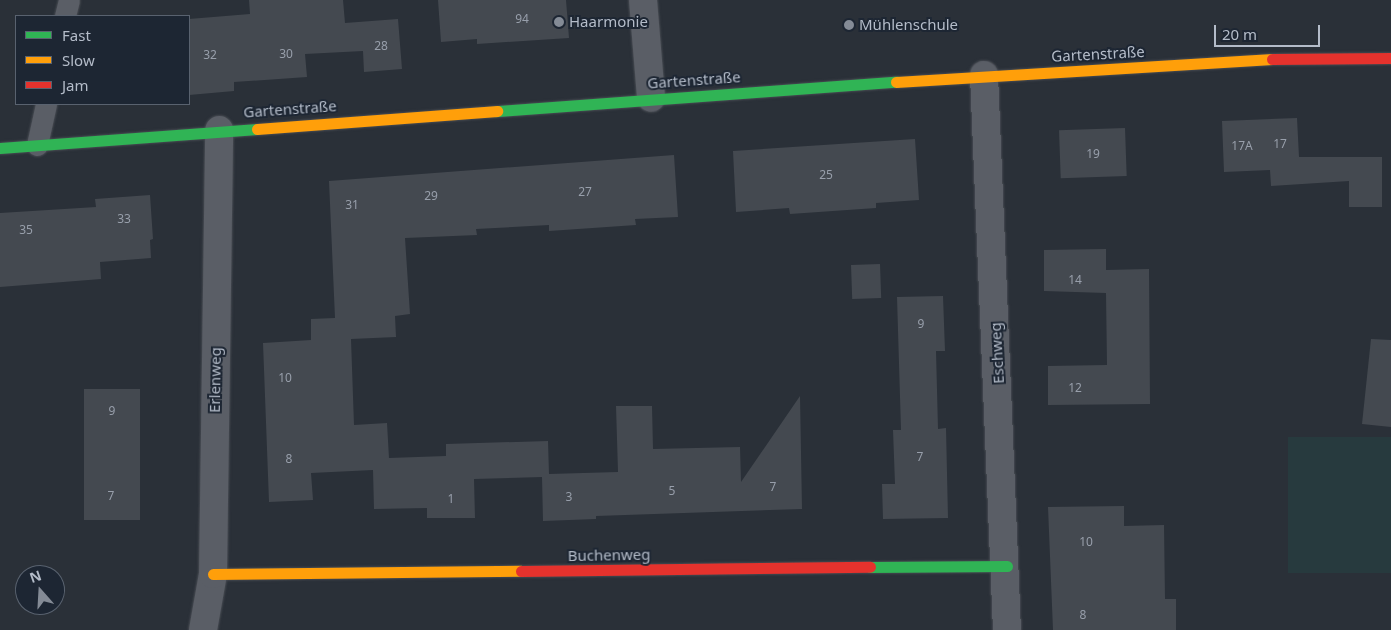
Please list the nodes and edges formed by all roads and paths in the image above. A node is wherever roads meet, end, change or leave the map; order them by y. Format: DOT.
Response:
graph roads {
  1 [pos="69,0"];
  2 [pos="643,0"];
  3 [pos="66,15"];
  4 [pos="1391,58"];
  5 [pos="984,76"];
  6 [pos="651,98"];
  7 [pos="46,105"];
  8 [pos="219,130"];
  9 [pos="37,145"];
  10 [pos="0,148"];
  11 [pos="1007,566"];
  12 [pos="212,574"];
  13 [pos="203,630"];
  14 [pos="1007,630"];
  1 -- 3 [label="lane"];
  2 -- 6 [label="street"];
  4 -- 5 [label="street, Gartenstraße"];
  5 -- 6 [label="street, Gartenstraße"];
  5 -- 11 [label="street, Eschweg"];
  6 -- 8 [label="street, Gartenstraße"];
  7 -- 9 [label="lane"];
  8 -- 9 [label="street, Gartenstraße"];
  8 -- 12 [label="street, Erlenweg"];
  9 -- 10 [label="street, Gartenstraße"];
  11 -- 12 [label="street, Buchenweg"];
  11 -- 14 [label="street, Eschweg"];
  12 -- 13 [label="street, Erlenweg"];
}
